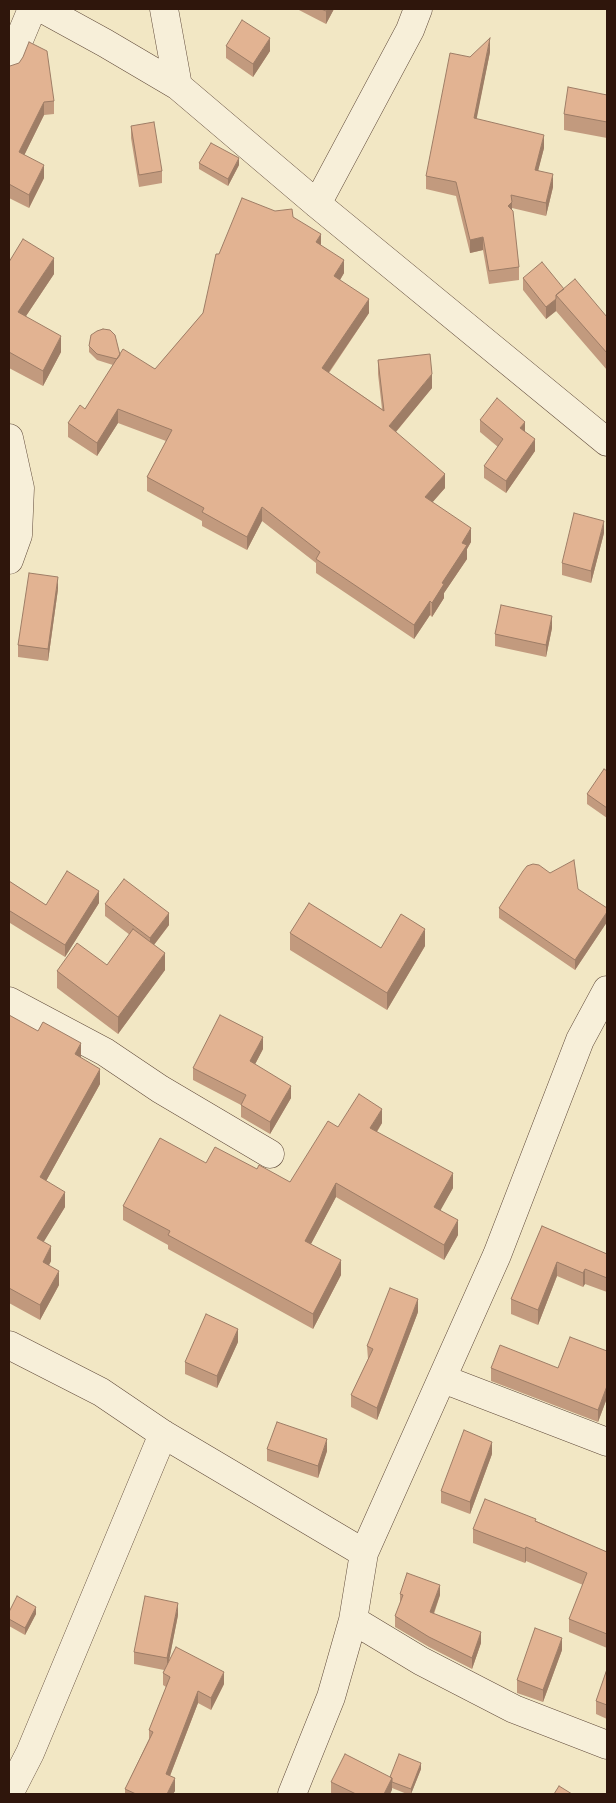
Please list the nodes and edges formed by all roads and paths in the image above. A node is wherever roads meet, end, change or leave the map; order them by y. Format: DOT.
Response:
graph roads {
  1 [pos="32,9"];
  2 [pos="43,9"];
  3 [pos="164,9"];
  4 [pos="418,9"];
  5 [pos="9,64"];
  6 [pos="178,86"];
  7 [pos="317,204"];
  8 [pos="9,438"];
  9 [pos="607,442"];
  10 [pos="9,560"];
  11 [pos="607,990"];
  12 [pos="9,1000"];
  13 [pos="270,1154"];
  14 [pos="9,1345"];
  15 [pos="443,1379"];
  16 [pos="163,1434"];
  17 [pos="607,1442"];
  18 [pos="364,1552"];
  19 [pos="353,1620"];
  20 [pos="607,1745"];
  21 [pos="9,1794"];
  22 [pos="292,1794"];
  1 -- 5 [label="street"];
  2 -- 6 [label="street"];
  3 -- 6 [label="street"];
  4 -- 7 [label="street"];
  6 -- 7 [label="street"];
  7 -- 9 [label="street"];
  8 -- 10 [label="street"];
  11 -- 15 [label="street"];
  12 -- 13 [label="street"];
  14 -- 16 [label="street"];
  15 -- 17 [label="street"];
  15 -- 18 [label="street"];
  16 -- 18 [label="street"];
  16 -- 21 [label="street"];
  18 -- 19 [label="street"];
  19 -- 20 [label="street"];
  19 -- 22 [label="street"];
}
